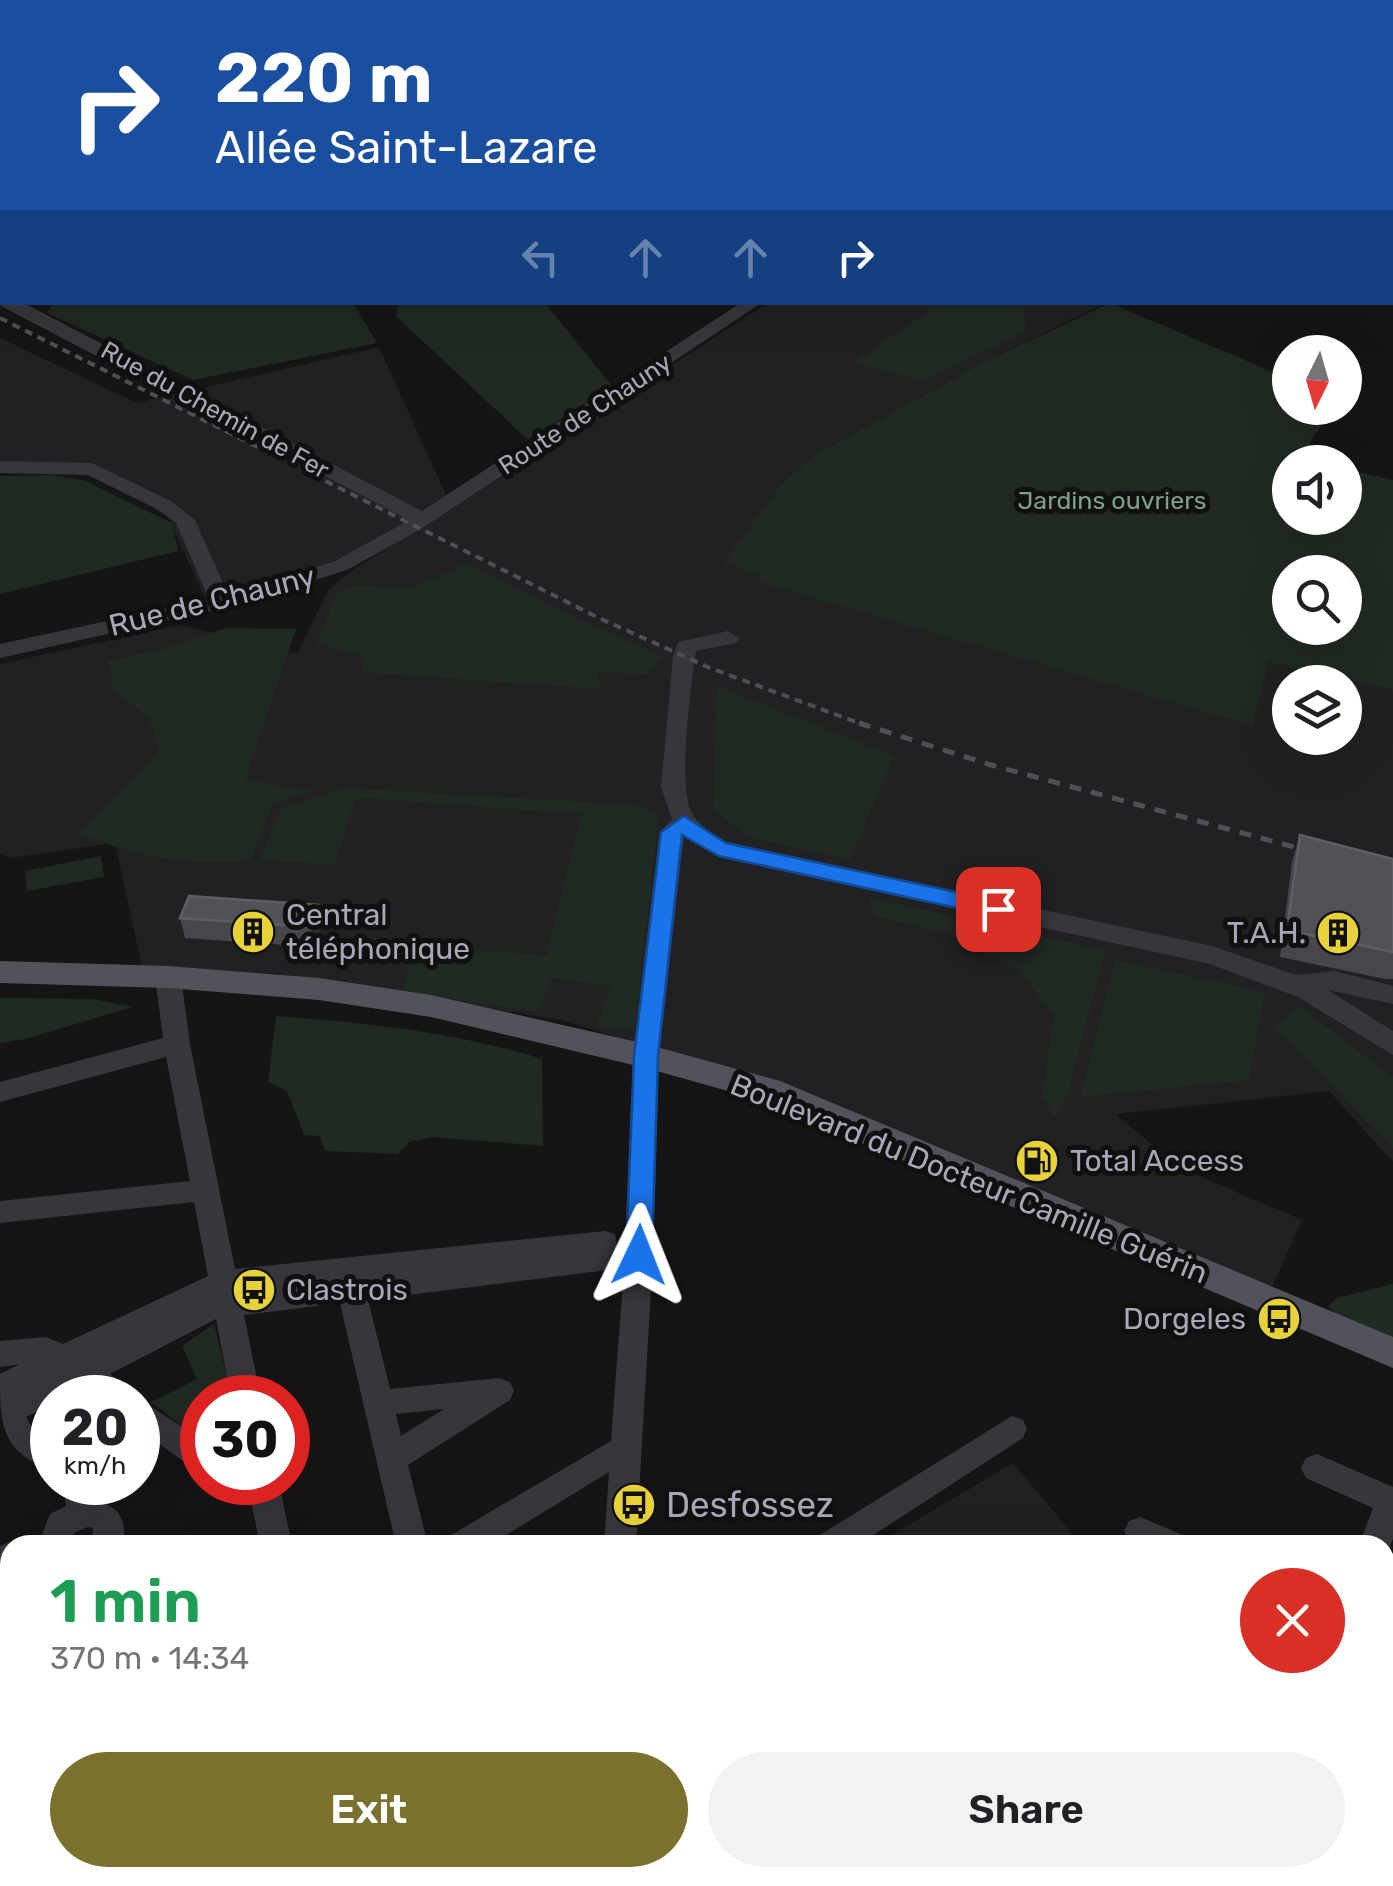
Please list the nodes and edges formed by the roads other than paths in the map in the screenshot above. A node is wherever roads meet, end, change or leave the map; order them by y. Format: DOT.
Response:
graph roads {
  1 [pos="11,305"];
  2 [pos="750,305"];
  3 [pos="0,467"];
  4 [pos="418,522"];
  5 [pos="221,603"];
  6 [pos="728,638"];
  7 [pos="0,651"];
  8 [pos="684,823"];
  9 [pos="0,972"];
  10 [pos="168,976"];
  11 [pos="1298,984"];
  12 [pos="1393,995"];
  13 [pos="177,1044"];
  14 [pos="1393,1045"];
  15 [pos="646,1056"];
  16 [pos="0,1092"];
  17 [pos="206,1190"];
  18 [pos="0,1212"];
  19 [pos="640,1247"];
  20 [pos="351,1289"];
  21 [pos="225,1293"];
  22 [pos="1393,1353"];
  23 [pos="0,1354"];
  24 [pos="73,1364"];
  25 [pos="88,1375"];
  26 [pos="241,1375"];
  27 [pos="378,1403"];
  28 [pos="2,1406"];
  29 [pos="1012,1429"];
  30 [pos="30,1446"];
  31 [pos="627,1450"];
  32 [pos="391,1458"];
  33 [pos="1317,1468"];
  34 [pos="1392,1501"];
  35 [pos="76,1505"];
  36 [pos="88,1505"];
  37 [pos="268,1505"];
  38 [pos="1140,1531"];
  39 [pos="57,1535"];
  40 [pos="108,1535"];
  41 [pos="274,1535"];
  42 [pos="410,1535"];
  43 [pos="478,1535"];
  44 [pos="621,1535"];
  45 [pos="847,1535"];
  46 [pos="1149,1535"];
  47 [pos="1379,1535"];
  1 -- 4 [label="street, Rue du Chemin de Fer"];
  2 -- 4 [label="street, Route de Chauny"];
  3 -- 5 [label="street"];
  4 -- 5 [label="street, Rue de Chauny"];
  5 -- 7 [label="street, Rue de Chauny"];
  6 -- 8 [label="street"];
  8 -- 11 [label="street"];
  8 -- 15 [label="street"];
  9 -- 10 [label="main road, Boulevard du Docteur Camille Guérin"];
  10 -- 13 [label="street"];
  10 -- 15 [label="main road, Boulevard du Docteur Camille Guérin"];
  11 -- 12 [label="street"];
  11 -- 14 [label="street"];
  13 -- 16 [label="street"];
  13 -- 17 [label="street"];
  15 -- 19 [label="street"];
  15 -- 22 [label="main road, Boulevard du Docteur Camille Guérin"];
  17 -- 18 [label="street"];
  17 -- 21 [label="street"];
  19 -- 20 [label="street"];
  19 -- 21 [label="street"];
  19 -- 31 [label="street"];
  20 -- 21 [label="street"];
  20 -- 27 [label="street"];
  21 -- 24 [label="street"];
  21 -- 26 [label="street"];
  23 -- 24 [label="street"];
  24 -- 25 [label="street"];
  24 -- 28 [label="street"];
  27 -- 32 [label="street"];
  27 -- 32 [label="street"];
  28 -- 30 [label="street"];
  29 -- 45 [label="street"];
  31 -- 43 [label="street"];
  31 -- 44 [label="street"];
  32 -- 42 [label="street"];
  33 -- 34 [label="street"];
  34 -- 47 [label="street"];
  35 -- 39 [label="street"];
  36 -- 40 [label="street"];
  37 -- 41 [label="street"];
  38 -- 46 [label="street"];
}
